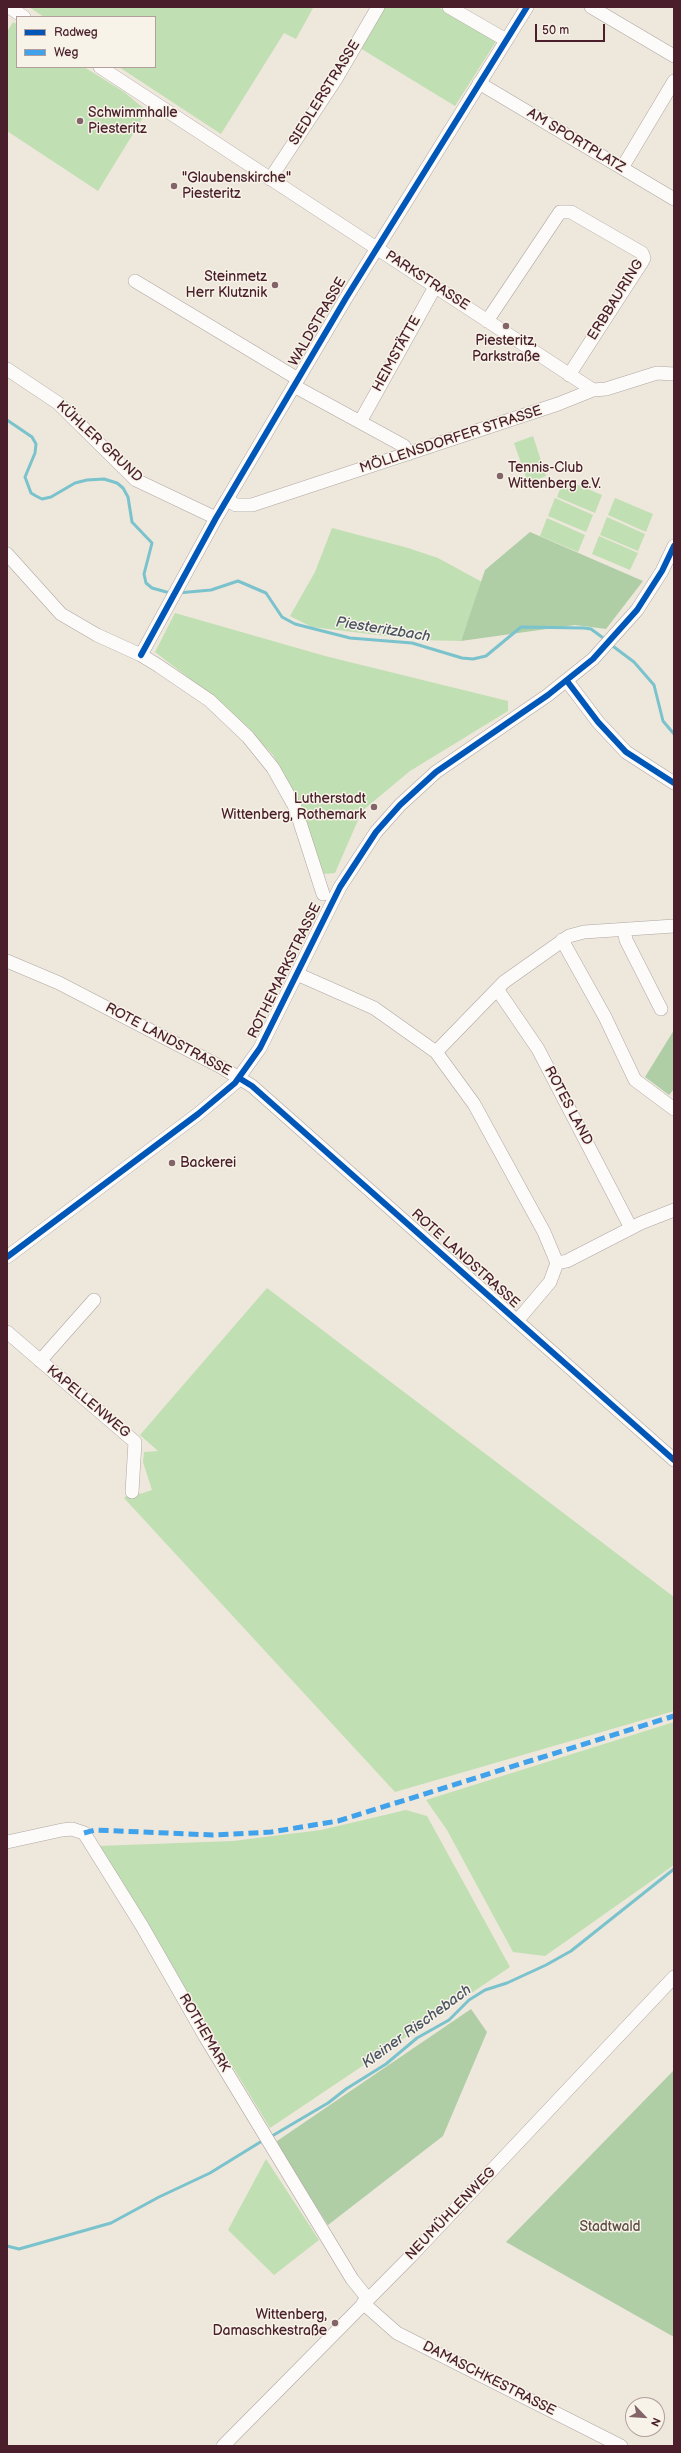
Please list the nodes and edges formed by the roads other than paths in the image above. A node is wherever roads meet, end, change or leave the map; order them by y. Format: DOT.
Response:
graph roads {
  1 [pos="378,7"];
  2 [pos="449,7"];
  3 [pos="526,7"];
  4 [pos="592,7"];
  5 [pos="9,11"];
  6 [pos="22,16"];
  7 [pos="506,40"];
  8 [pos="674,56"];
  9 [pos="102,68"];
  10 [pos="674,82"];
  11 [pos="479,83"];
  12 [pos="622,168"];
  13 [pos="270,179"];
  14 [pos="674,199"];
  15 [pos="376,248"];
  16 [pos="135,281"];
  17 [pos="435,287"];
  18 [pos="487,321"];
  19 [pos="7,370"];
  20 [pos="674,374"];
  21 [pos="569,375"];
  22 [pos="296,383"];
  23 [pos="593,390"];
  24 [pos="360,422"];
  25 [pos="408,454"];
  26 [pos="227,500"];
  27 [pos="216,518"];
  28 [pos="674,546"];
  29 [pos="7,554"];
  30 [pos="141,655"];
  31 [pos="567,681"];
  32 [pos="674,783"];
  33 [pos="324,894"];
  34 [pos="674,926"];
  35 [pos="624,930"];
  36 [pos="562,940"];
  37 [pos="7,962"];
  38 [pos="297,974"];
  39 [pos="498,989"];
  40 [pos="661,1008"];
  41 [pos="436,1052"];
  42 [pos="239,1078"];
  43 [pos="674,1109"];
  44 [pos="674,1210"];
  45 [pos="631,1228"];
  46 [pos="7,1257"];
  47 [pos="557,1263"];
  48 [pos="94,1300"];
  49 [pos="516,1321"];
  50 [pos="7,1332"];
  51 [pos="40,1361"];
  52 [pos="674,1460"];
  53 [pos="132,1492"];
  54 [pos="7,1842"];
  55 [pos="674,1977"];
  56 [pos="366,2301"];
  57 [pos="228,2444"];
  58 [pos="621,2446"];
  1 -- 13 [label="street, SIEDLERSTRASSE"];
  2 -- 7 [label="street"];
  3 -- 7 [label="street, WALDSTRASSE"];
  4 -- 8 [label="street"];
  5 -- 6 [label="street"];
  7 -- 11 [label="street, WALDSTRASSE"];
  9 -- 13 [label="street, PARKSTRASSE"];
  10 -- 12 [label="street"];
  11 -- 12 [label="street, AM SPORTPLATZ"];
  11 -- 15 [label="street, WALDSTRASSE"];
  12 -- 14 [label="street, AM SPORTPLATZ"];
  13 -- 15 [label="street, PARKSTRASSE"];
  15 -- 17 [label="street, PARKSTRASSE"];
  15 -- 22 [label="street, WALDSTRASSE"];
  16 -- 22 [label="street"];
  17 -- 18 [label="street, PARKSTRASSE"];
  17 -- 24 [label="street, HEIMSTÄTTE"];
  18 -- 21 [label="street, PARKSTRASSE"];
  18 -- 21 [label="street, ERBBAURING"];
  19 -- 27 [label="street, KÜHLER GRUND"];
  20 -- 23 [label="street, MÖLLENSDORFER STRASSE"];
  21 -- 23 [label="street, PARKSTRASSE"];
  22 -- 24 [label="street"];
  22 -- 26 [label="street, WALDSTRASSE"];
  23 -- 25 [label="street, MÖLLENSDORFER STRASSE"];
  24 -- 25 [label="street"];
  25 -- 26 [label="street, MÖLLENSDORFER STRASSE"];
  26 -- 27 [label="street, WALDSTRASSE"];
  27 -- 30 [label="street, WALDSTRASSE"];
  28 -- 31 [label="street, ROTHEMARKSTRASSE"];
  29 -- 30 [label="street, ROTHEMARKSTRASSE"];
  30 -- 33 [label="street, ROTHEMARKSTRASSE"];
  31 -- 32 [label="street"];
  31 -- 38 [label="street, ROTHEMARKSTRASSE"];
  34 -- 35 [label="street"];
  35 -- 36 [label="street"];
  35 -- 40 [label="street"];
  36 -- 39 [label="street"];
  36 -- 43 [label="street"];
  37 -- 42 [label="street, ROTE LANDSTRASSE"];
  38 -- 41 [label="street, ROTHEMARKSTRASSE"];
  38 -- 42 [label="street, ROTHEMARKSTRASSE"];
  39 -- 41 [label="street"];
  39 -- 45 [label="street, ROTES LAND"];
  41 -- 47 [label="street"];
  42 -- 46 [label="street, ROTHEMARKSTRASSE"];
  42 -- 49 [label="street, ROTE LANDSTRASSE"];
  44 -- 45 [label="street"];
  45 -- 47 [label="street"];
  47 -- 49 [label="street"];
  48 -- 51 [label="street, KAPELLENWEG"];
  49 -- 52 [label="street, ROTE LANDSTRASSE"];
  50 -- 51 [label="street, KAPELLENWEG"];
  51 -- 53 [label="street, KAPELLENWEG"];
  54 -- 56 [label="street, ROTHEMARK"];
  55 -- 56 [label="street, NEUMÜHLENWEG"];
  56 -- 57 [label="street, NEUMÜHLENWEG"];
  56 -- 58 [label="street, DAMASCHKESTRASSE"];
}
